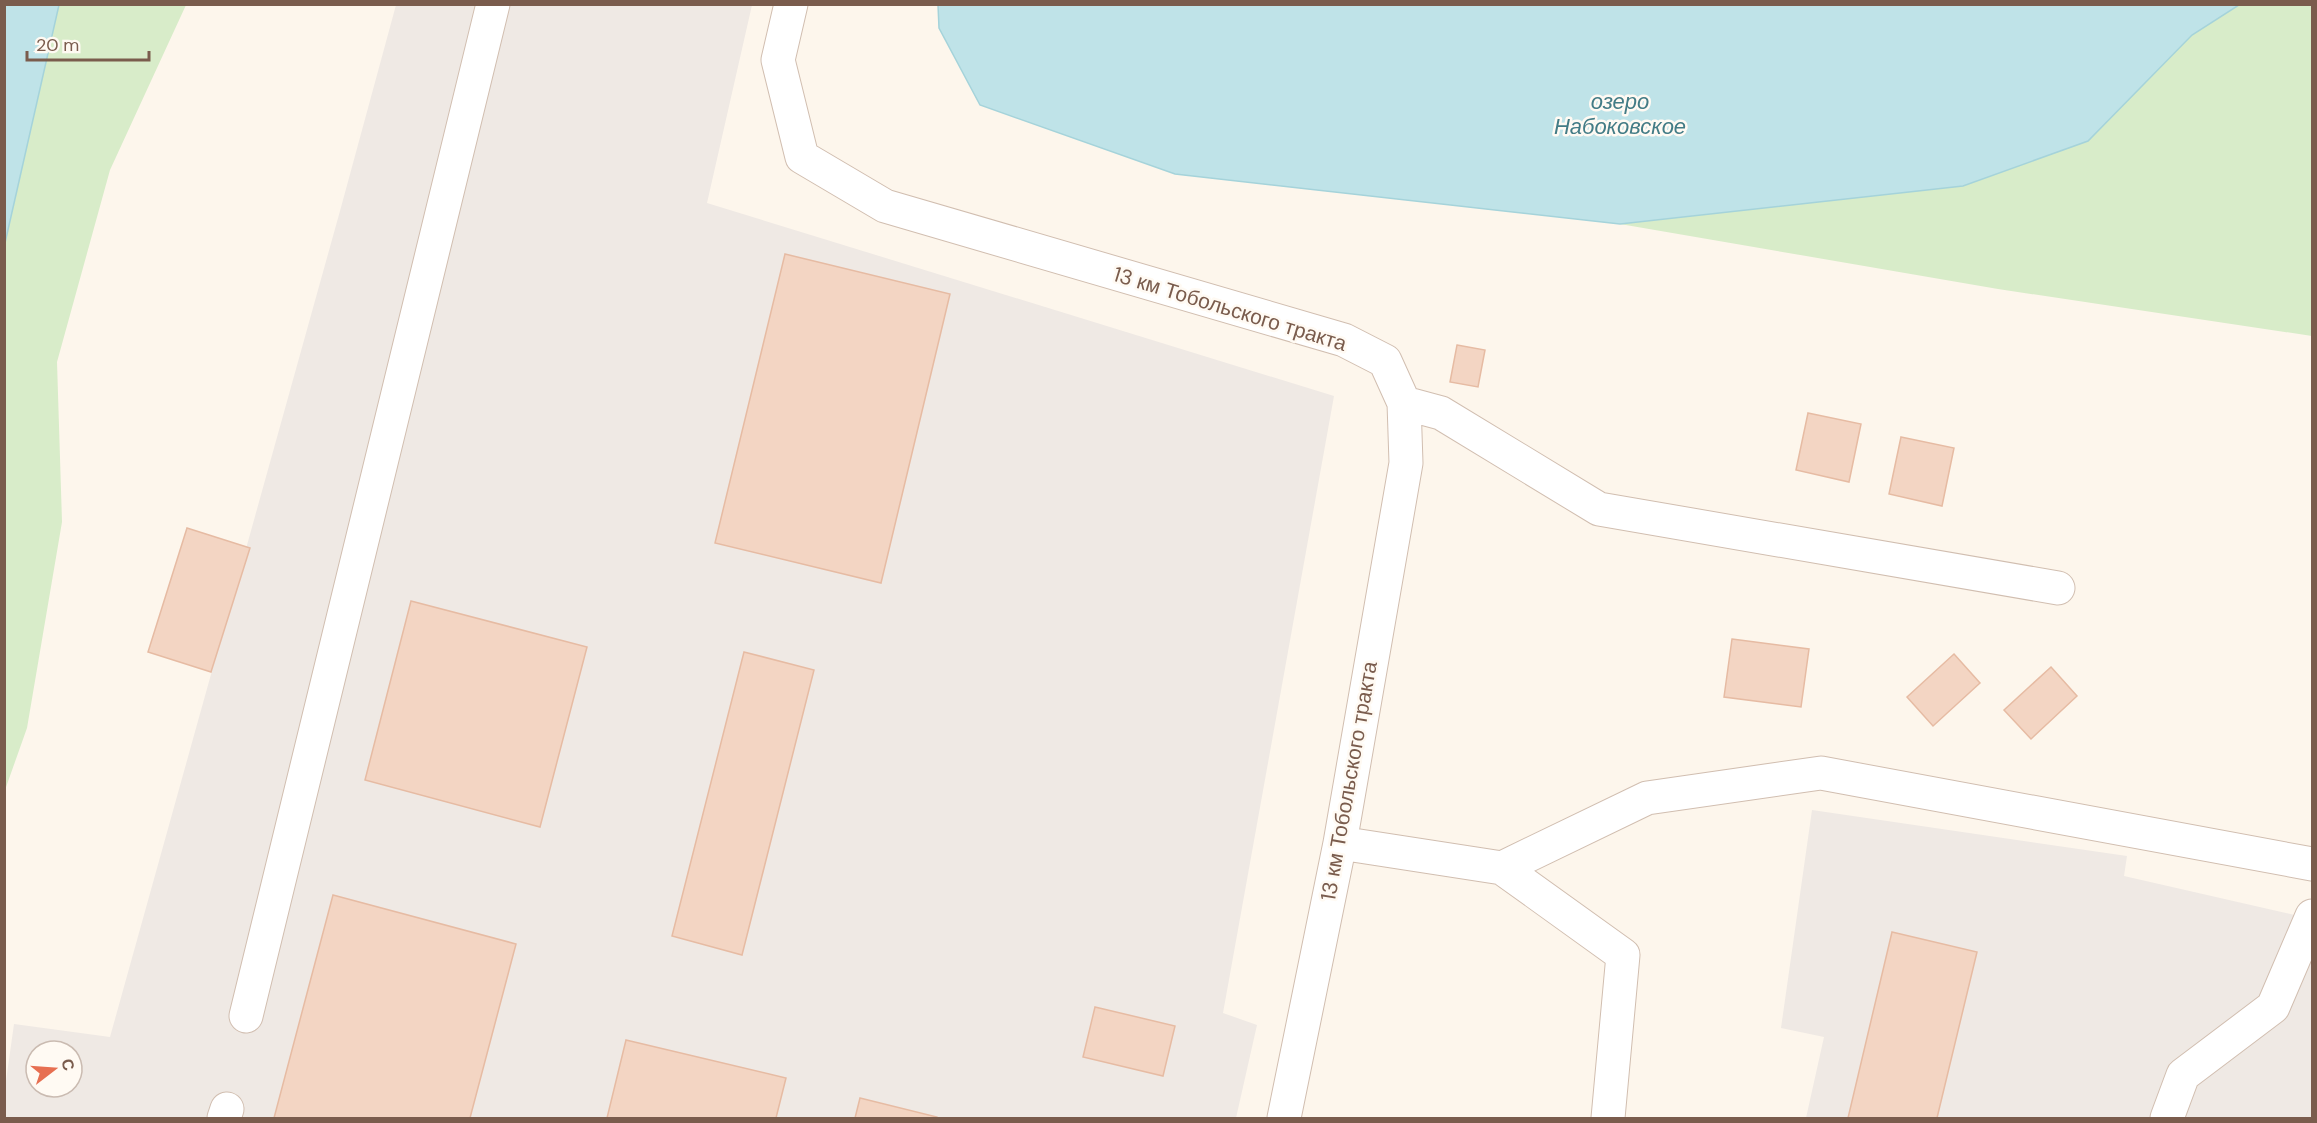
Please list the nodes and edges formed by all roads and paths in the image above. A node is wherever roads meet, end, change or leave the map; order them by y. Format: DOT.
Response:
graph roads {
  1 [pos="493,4"];
  2 [pos="791,4"];
  3 [pos="1404,403"];
  4 [pos="2058,588"];
  5 [pos="1340,843"];
  6 [pos="2313,864"];
  7 [pos="1502,868"];
  8 [pos="2313,916"];
  9 [pos="246,1016"];
  10 [pos="1284,1119"];
  11 [pos="1608,1119"];
  12 [pos="2167,1119"];
  1 -- 9 [label="street"];
  2 -- 3 [label="street, 13 км Тобольского тракта"];
  3 -- 4 [label="street"];
  3 -- 5 [label="street, 13 км Тобольского тракта"];
  5 -- 7 [label="street"];
  5 -- 10 [label="street, 13 км Тобольского тракта"];
  6 -- 7 [label="street"];
  7 -- 11 [label="street"];
  8 -- 12 [label="street"];
}
